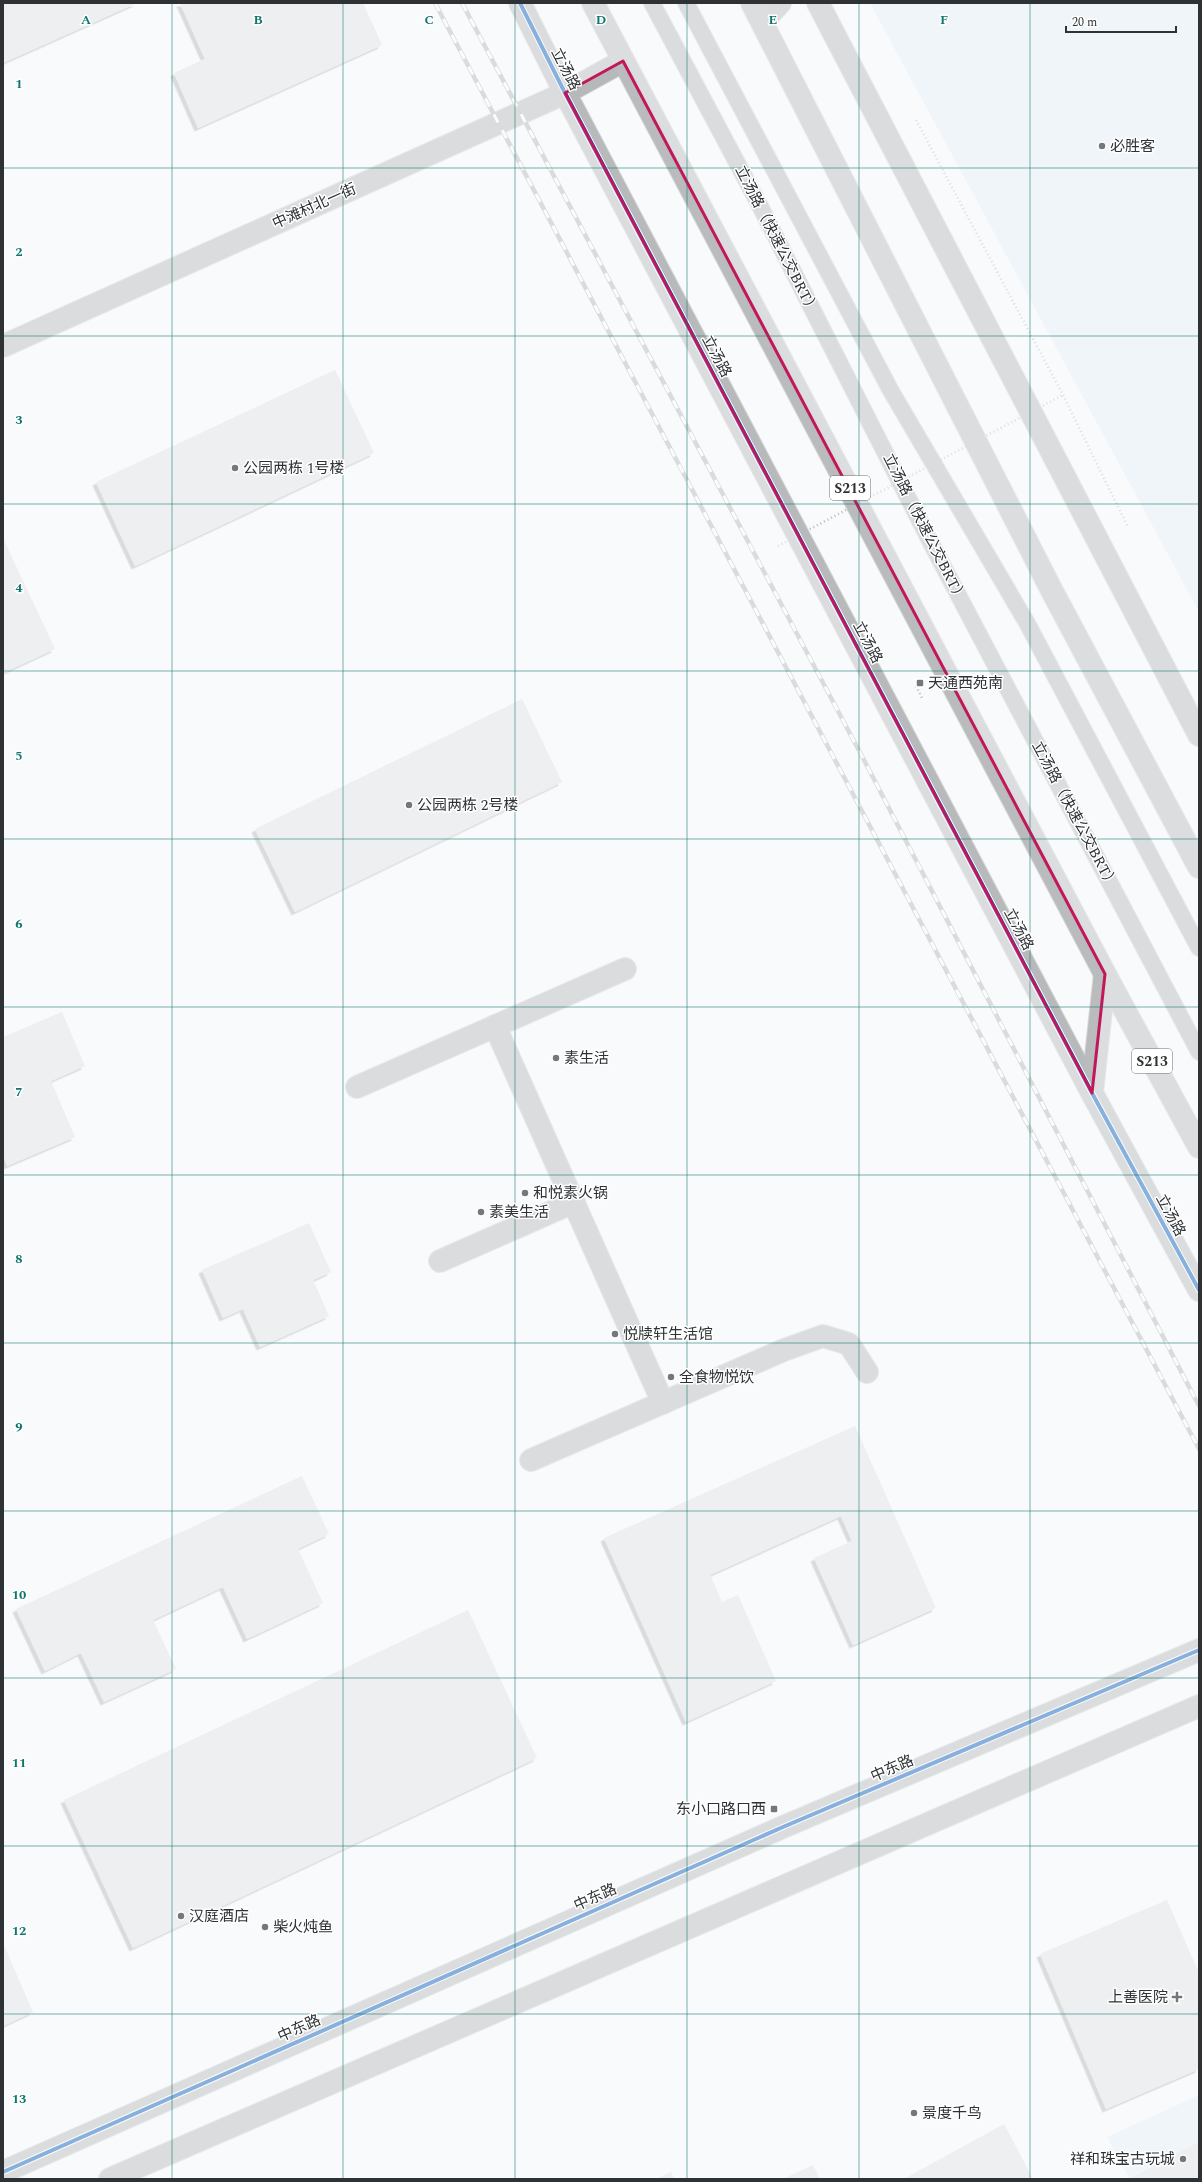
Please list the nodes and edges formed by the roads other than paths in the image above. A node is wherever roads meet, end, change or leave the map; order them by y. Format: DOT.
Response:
graph roads {
  1 [pos="520,3"];
  2 [pos="593,3"];
  3 [pos="652,3"];
  4 [pos="686,3"];
  5 [pos="780,3"];
  6 [pos="818,3"];
  7 [pos="757,12"];
  8 [pos="623,61"];
  9 [pos="565,93"];
  10 [pos="3,346"];
  11 [pos="1199,735"];
  12 [pos="1199,867"];
  13 [pos="1199,948"];
  14 [pos="625,969"];
  15 [pos="1105,974"];
  16 [pos="495,1026"];
  17 [pos="1199,1052"];
  18 [pos="357,1086"];
  19 [pos="1092,1092"];
  20 [pos="1199,1148"];
  21 [pos="574,1202"];
  22 [pos="440,1261"];
  23 [pos="1199,1290"];
  24 [pos="867,1372"];
  25 [pos="663,1403"];
  26 [pos="531,1460"];
  27 [pos="1199,1650"];
  28 [pos="1199,1706"];
  29 [pos="3,2172"];
  30 [pos="110,2179"];
  1 -- 9 [label="street, 立汤路"];
  2 -- 8 [label="main road, S213"];
  3 -- 17 [label="lane, 立汤路（快速公交BRT）"];
  4 -- 13 [label="lane, 立汤路（快速公交BRT）"];
  5 -- 7 [label="street"];
  6 -- 11 [label="street"];
  7 -- 12 [label="main road"];
  8 -- 9 [label="street, 中滩村北一街"];
  8 -- 15 [label="main road, S213"];
  9 -- 10 [label="street, 中滩村北一街"];
  9 -- 19 [label="street, 立汤路"];
  14 -- 16 [label="street"];
  15 -- 19 [label="main road"];
  15 -- 20 [label="main road, S213"];
  16 -- 18 [label="street"];
  16 -- 21 [label="street"];
  19 -- 23 [label="street, 立汤路"];
  21 -- 22 [label="street"];
  21 -- 25 [label="street"];
  24 -- 25 [label="street"];
  25 -- 26 [label="street"];
  27 -- 29 [label="street, 中东路"];
  28 -- 30 [label="street"];
}
